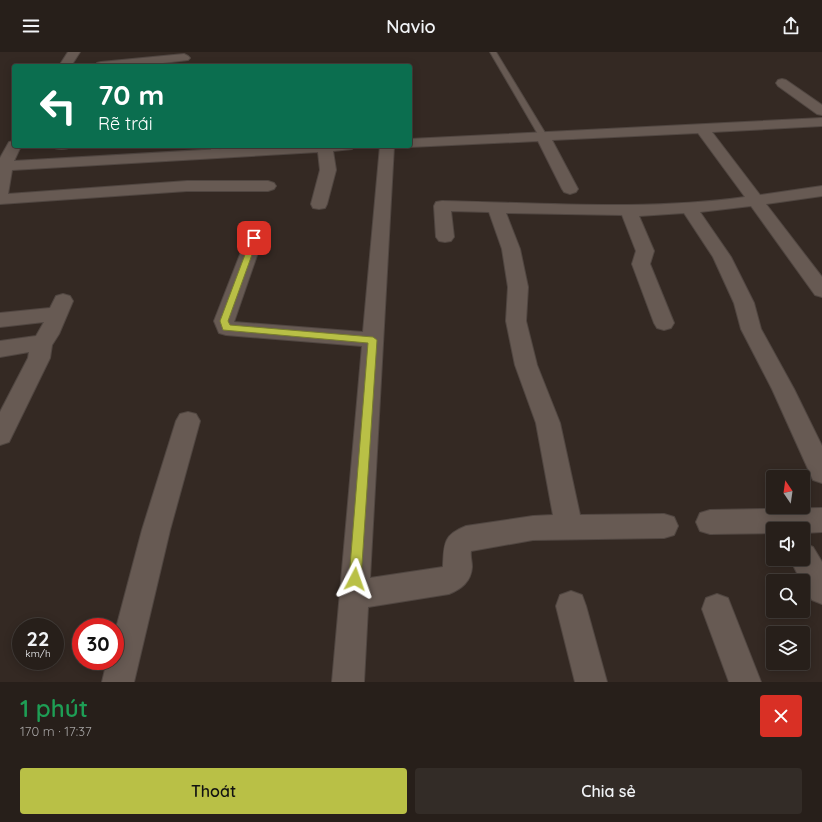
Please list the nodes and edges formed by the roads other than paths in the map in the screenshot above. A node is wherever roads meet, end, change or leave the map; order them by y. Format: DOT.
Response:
graph roads {
  1 [pos="74,52"];
  2 [pos="493,52"];
  3 [pos="184,58"];
  4 [pos="66,64"];
  5 [pos="122,64"];
  6 [pos="782,83"];
  7 [pos="822,110"];
  8 [pos="822,122"];
  9 [pos="702,128"];
  10 [pos="543,136"];
  11 [pos="412,143"];
  12 [pos="270,148"];
  13 [pos="325,148"];
  14 [pos="387,148"];
  15 [pos="215,149"];
  16 [pos="7,154"];
  17 [pos="268,186"];
  18 [pos="570,189"];
  19 [pos="822,191"];
  20 [pos="0,195"];
  21 [pos="0,199"];
  22 [pos="756,200"];
  23 [pos="319,204"];
  24 [pos="496,208"];
  25 [pos="689,208"];
  26 [pos="629,211"];
  27 [pos="445,237"];
  28 [pos="254,238"];
  29 [pos="822,291"];
  30 [pos="0,320"];
  31 [pos="664,323"];
  32 [pos="373,340"];
  33 [pos="42,343"];
  34 [pos="0,349"];
  35 [pos="188,422"];
  36 [pos="0,436"];
  37 [pos="822,472"];
  38 [pos="822,520"];
  39 [pos="710,522"];
  40 [pos="808,522"];
  41 [pos="766,524"];
  42 [pos="664,526"];
  43 [pos="569,528"];
  44 [pos="809,566"];
  45 [pos="822,590"];
  46 [pos="354,595"];
  47 [pos="571,606"];
  48 [pos="717,609"];
  49 [pos="118,682"];
  50 [pos="348,682"];
  51 [pos="591,682"];
  52 [pos="746,682"];
  1 -- 4 [label="street"];
  2 -- 10 [label="lane"];
  3 -- 5 [label="street"];
  6 -- 7 [label="street"];
  8 -- 9 [label="street"];
  9 -- 10 [label="street"];
  9 -- 22 [label="street"];
  10 -- 11 [label="street"];
  10 -- 18 [label="street"];
  12 -- 15 [label="street"];
  13 -- 23 [label="street"];
  14 -- 32 [label="street"];
  15 -- 16 [label="street"];
  16 -- 20 [label="street"];
  17 -- 21 [label="street"];
  19 -- 22 [label="street"];
  22 -- 25 [label="street"];
  22 -- 29 [label="street"];
  24 -- 26 [label="street"];
  24 -- 27 [label="street"];
  24 -- 43 [label="street"];
  25 -- 26 [label="street"];
  25 -- 37 [label="street"];
  26 -- 31 [label="street"];
  28 -- 32 [label="street"];
  30 -- 33 [label="street"];
  32 -- 46 [label="street"];
  33 -- 34 [label="street"];
  33 -- 36 [label="street"];
  35 -- 49 [label="street"];
  38 -- 40 [label="street"];
  39 -- 41 [label="street"];
  42 -- 43 [label="street"];
  43 -- 46 [label="street"];
  44 -- 45 [label="street"];
  46 -- 50 [label="street"];
  47 -- 51 [label="street"];
  48 -- 52 [label="street"];
}
